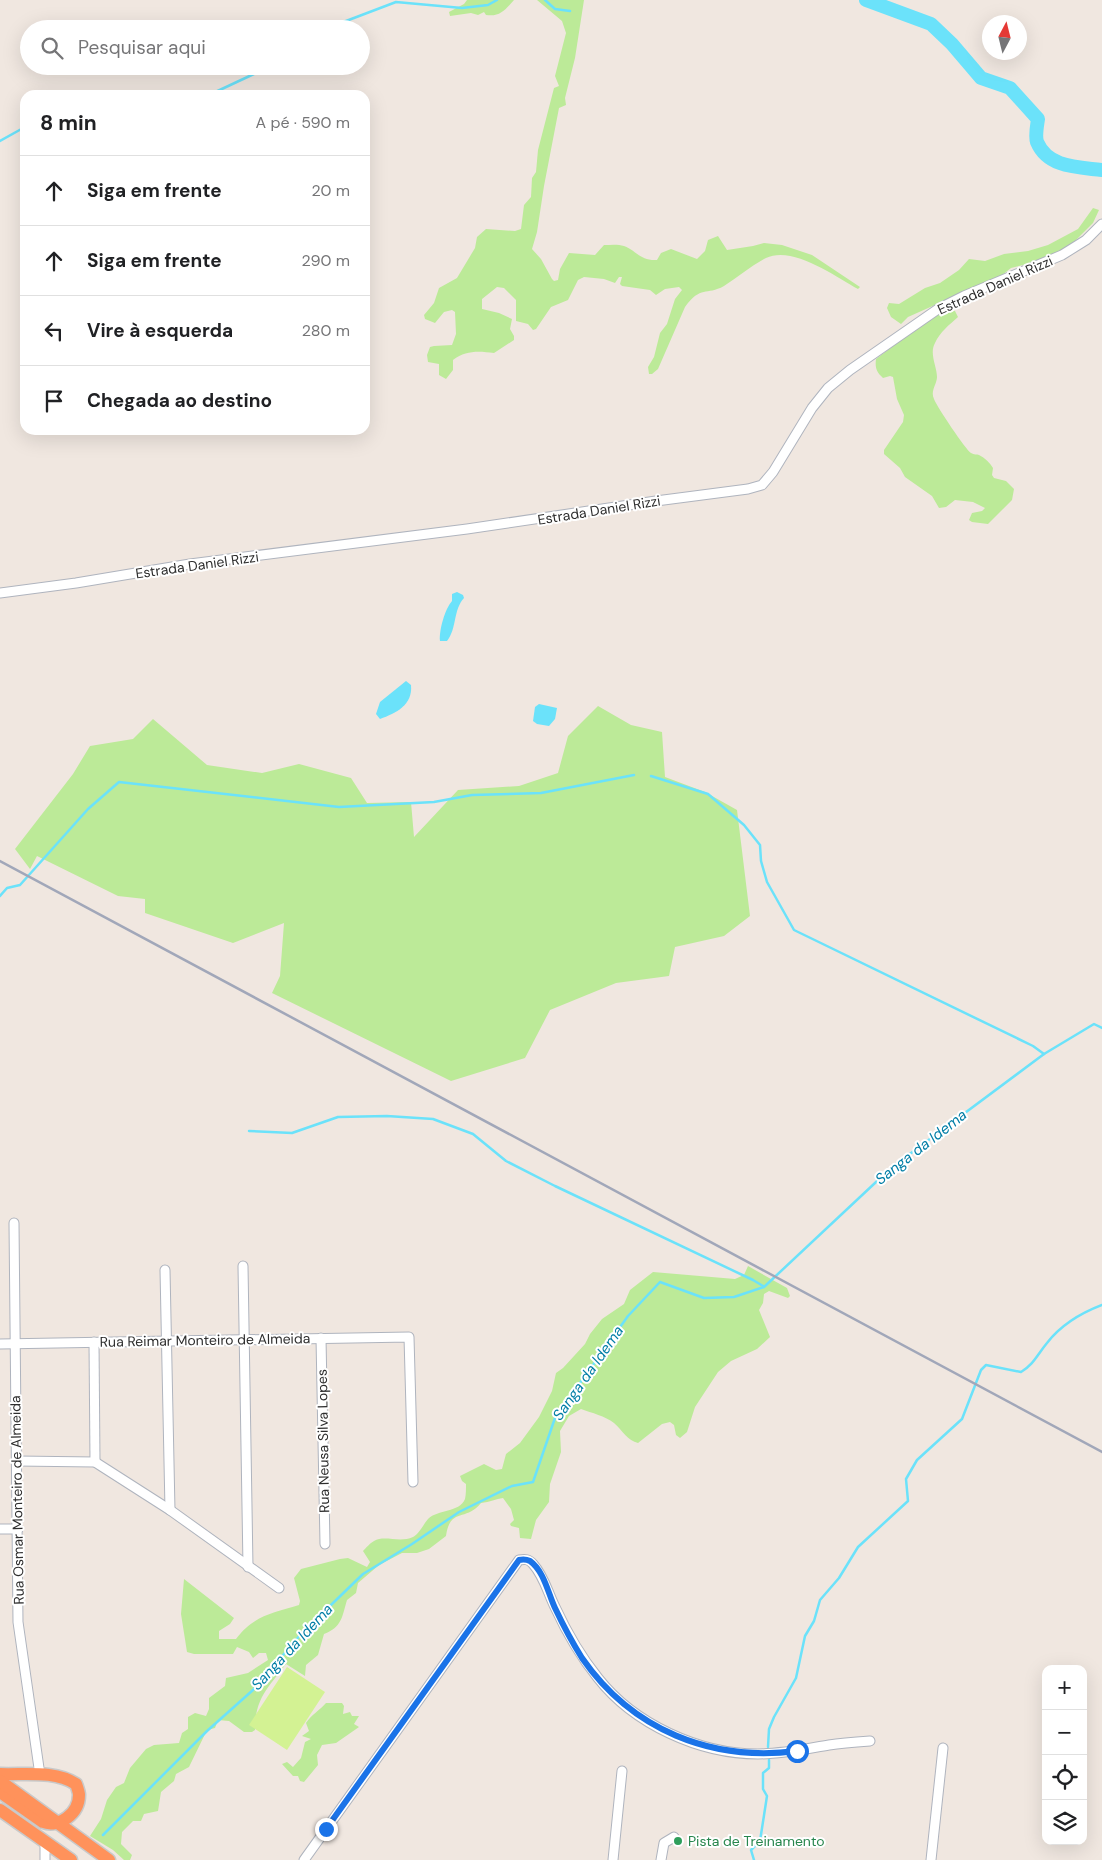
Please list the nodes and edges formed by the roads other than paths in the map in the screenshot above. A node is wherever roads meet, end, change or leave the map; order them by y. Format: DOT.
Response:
graph roads {
  1 [pos="1102,224"];
  2 [pos="0,593"];
  3 [pos="14,1223"];
  4 [pos="243,1266"];
  5 [pos="165,1270"];
  6 [pos="321,1338"];
  7 [pos="245,1340"];
  8 [pos="166,1341"];
  9 [pos="94,1342"];
  10 [pos="16,1343"];
  11 [pos="0,1344"];
  12 [pos="17,1461"];
  13 [pos="95,1462"];
  14 [pos="413,1482"];
  15 [pos="170,1510"];
  16 [pos="18,1529"];
  17 [pos="0,1530"];
  18 [pos="325,1544"];
  19 [pos="248,1567"];
  20 [pos="279,1588"];
  21 [pos="870,1741"];
  22 [pos="944,1748"];
  23 [pos="622,1771"];
  24 [pos="0,1774"];
  25 [pos="40,1775"];
  26 [pos="0,1781"];
  27 [pos="0,1792"];
  28 [pos="0,1810"];
  29 [pos="59,1822"];
  30 [pos="674,1837"];
  31 [pos="45,1842"];
  32 [pos="45,1860"];
  33 [pos="71,1860"];
  34 [pos="109,1860"];
  35 [pos="304,1860"];
  36 [pos="613,1860"];
  37 [pos="661,1860"];
  38 [pos="931,1860"];
  1 -- 2 [label="street, Estrada Daniel Rizzi"];
  3 -- 10 [label="street, Rua Osmar Monteiro de Almeida"];
  4 -- 7 [label="street"];
  5 -- 8 [label="street"];
  6 -- 7 [label="street, Rua Reimar Monteiro de Almeida"];
  6 -- 14 [label="street, Rua Reimar Monteiro de Almeida"];
  6 -- 18 [label="street, Rua Neusa Silva Lopes"];
  7 -- 8 [label="street, Rua Reimar Monteiro de Almeida"];
  7 -- 19 [label="street"];
  8 -- 9 [label="street, Rua Reimar Monteiro de Almeida"];
  8 -- 15 [label="street"];
  9 -- 10 [label="street, Rua Reimar Monteiro de Almeida"];
  9 -- 13 [label="street"];
  10 -- 11 [label="street, Rua Reimar Monteiro de Almeida"];
  10 -- 12 [label="street, Rua Osmar Monteiro de Almeida"];
  12 -- 13 [label="street"];
  12 -- 16 [label="street, Rua Osmar Monteiro de Almeida"];
  13 -- 15 [label="street"];
  15 -- 19 [label="street"];
  16 -- 17 [label="street"];
  16 -- 25 [label="street, Rua Osmar Monteiro de Almeida"];
  19 -- 20 [label="street"];
  21 -- 35 [label="street"];
  22 -- 38 [label="street"];
  23 -- 36 [label="street"];
  24 -- 25 [label="highway"];
  25 -- 29 [label="highway"];
  26 -- 29 [label="highway"];
  27 -- 29 [label="highway"];
  28 -- 31 [label="highway"];
  29 -- 34 [label="highway"];
  30 -- 37 [label="street"];
  31 -- 32 [label="street"];
  31 -- 33 [label="highway"];
}
